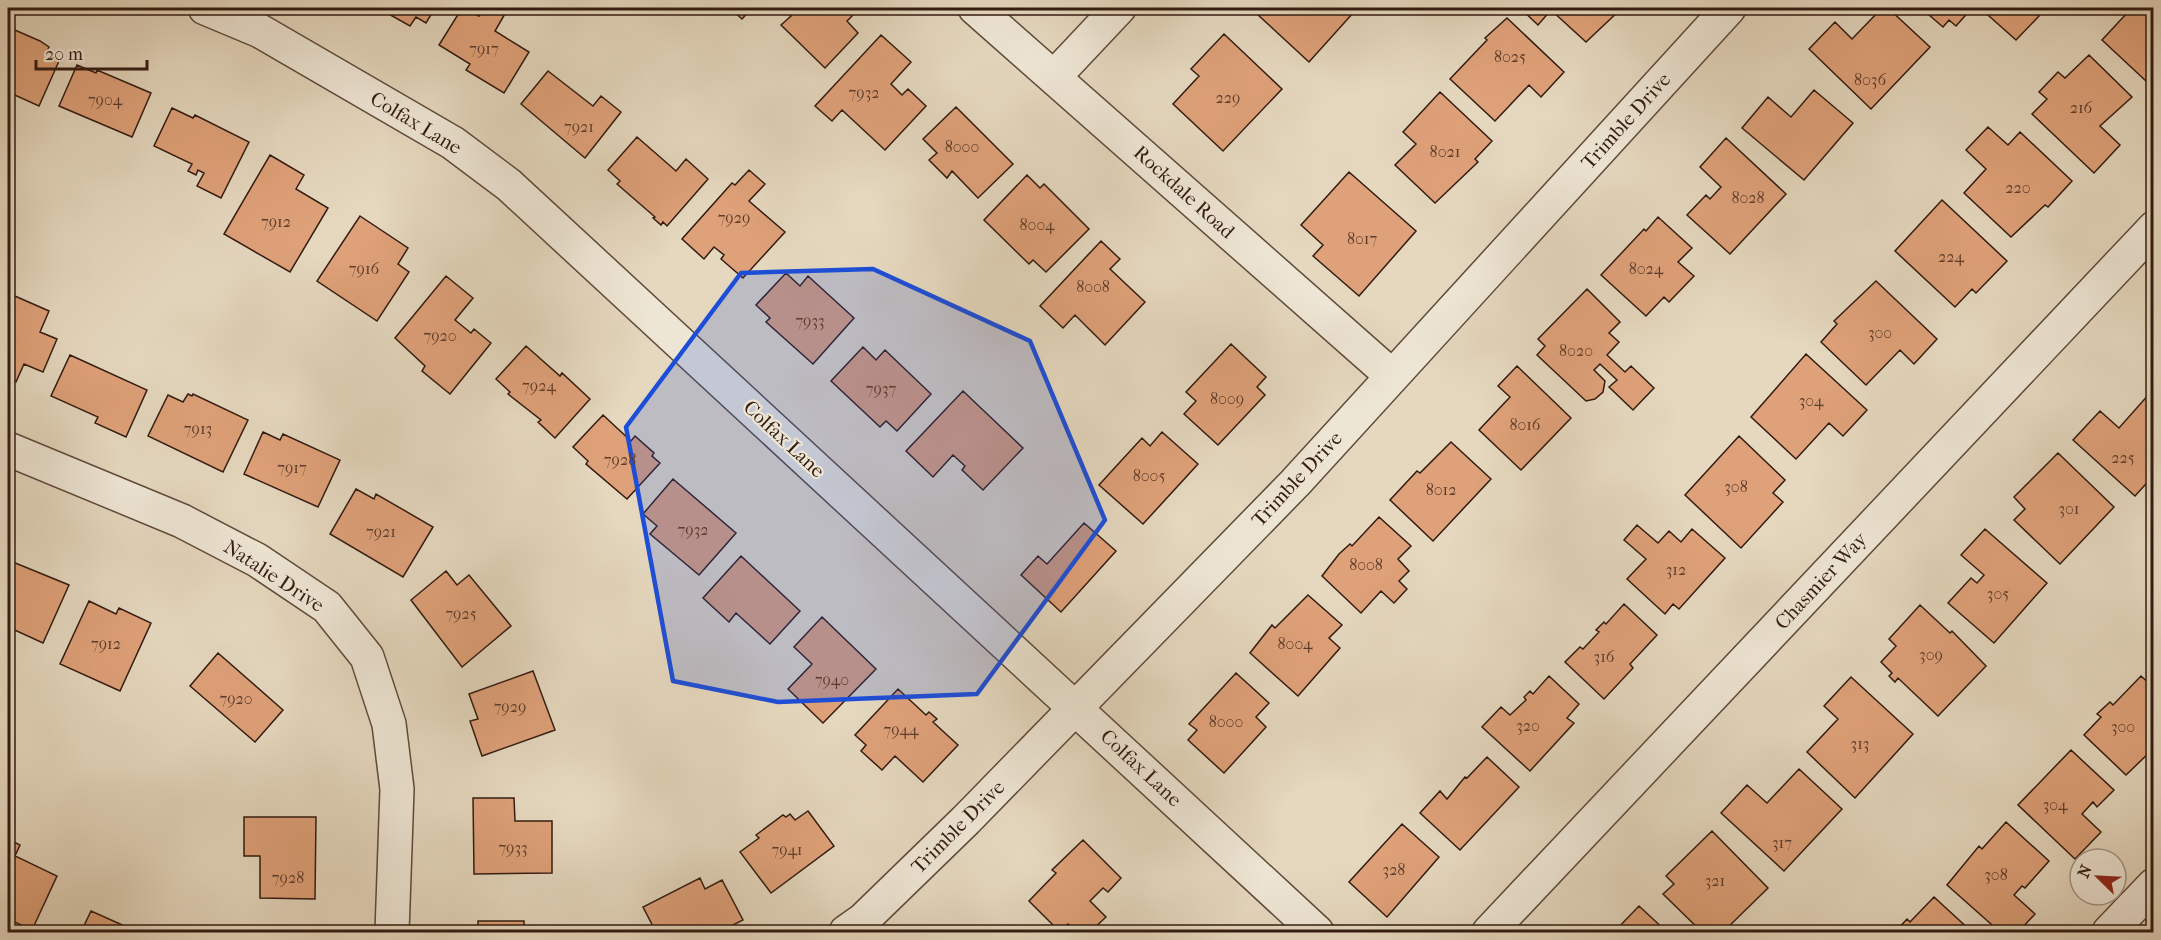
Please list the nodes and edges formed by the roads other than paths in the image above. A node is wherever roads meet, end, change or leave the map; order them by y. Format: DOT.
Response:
graph roads {
  1 [pos="205,8"];
  2 [pos="975,8"];
  3 [pos="1119,8"];
  4 [pos="1729,8"];
  5 [pos="1054,77"];
  6 [pos="2154,228"];
  7 [pos="1392,376"];
  8 [pos="8,448"];
  9 [pos="1075,707"];
  10 [pos="2154,885"];
  11 [pos="392,933"];
  12 [pos="846,933"];
  13 [pos="1317,933"];
  14 [pos="1489,933"];
  15 [pos="2109,933"];
  1 -- 9 [label="street, Colfax Lane"];
  2 -- 5 [label="street, Rockdale Road"];
  3 -- 5 [label="street"];
  4 -- 7 [label="street, Trimble Drive"];
  5 -- 7 [label="street, Rockdale Road"];
  6 -- 14 [label="street, Chasmier Way"];
  7 -- 9 [label="street, Trimble Drive"];
  8 -- 11 [label="street, Natalie Drive"];
  9 -- 12 [label="street, Trimble Drive"];
  9 -- 13 [label="street, Colfax Lane"];
  10 -- 15 [label="street"];
}
